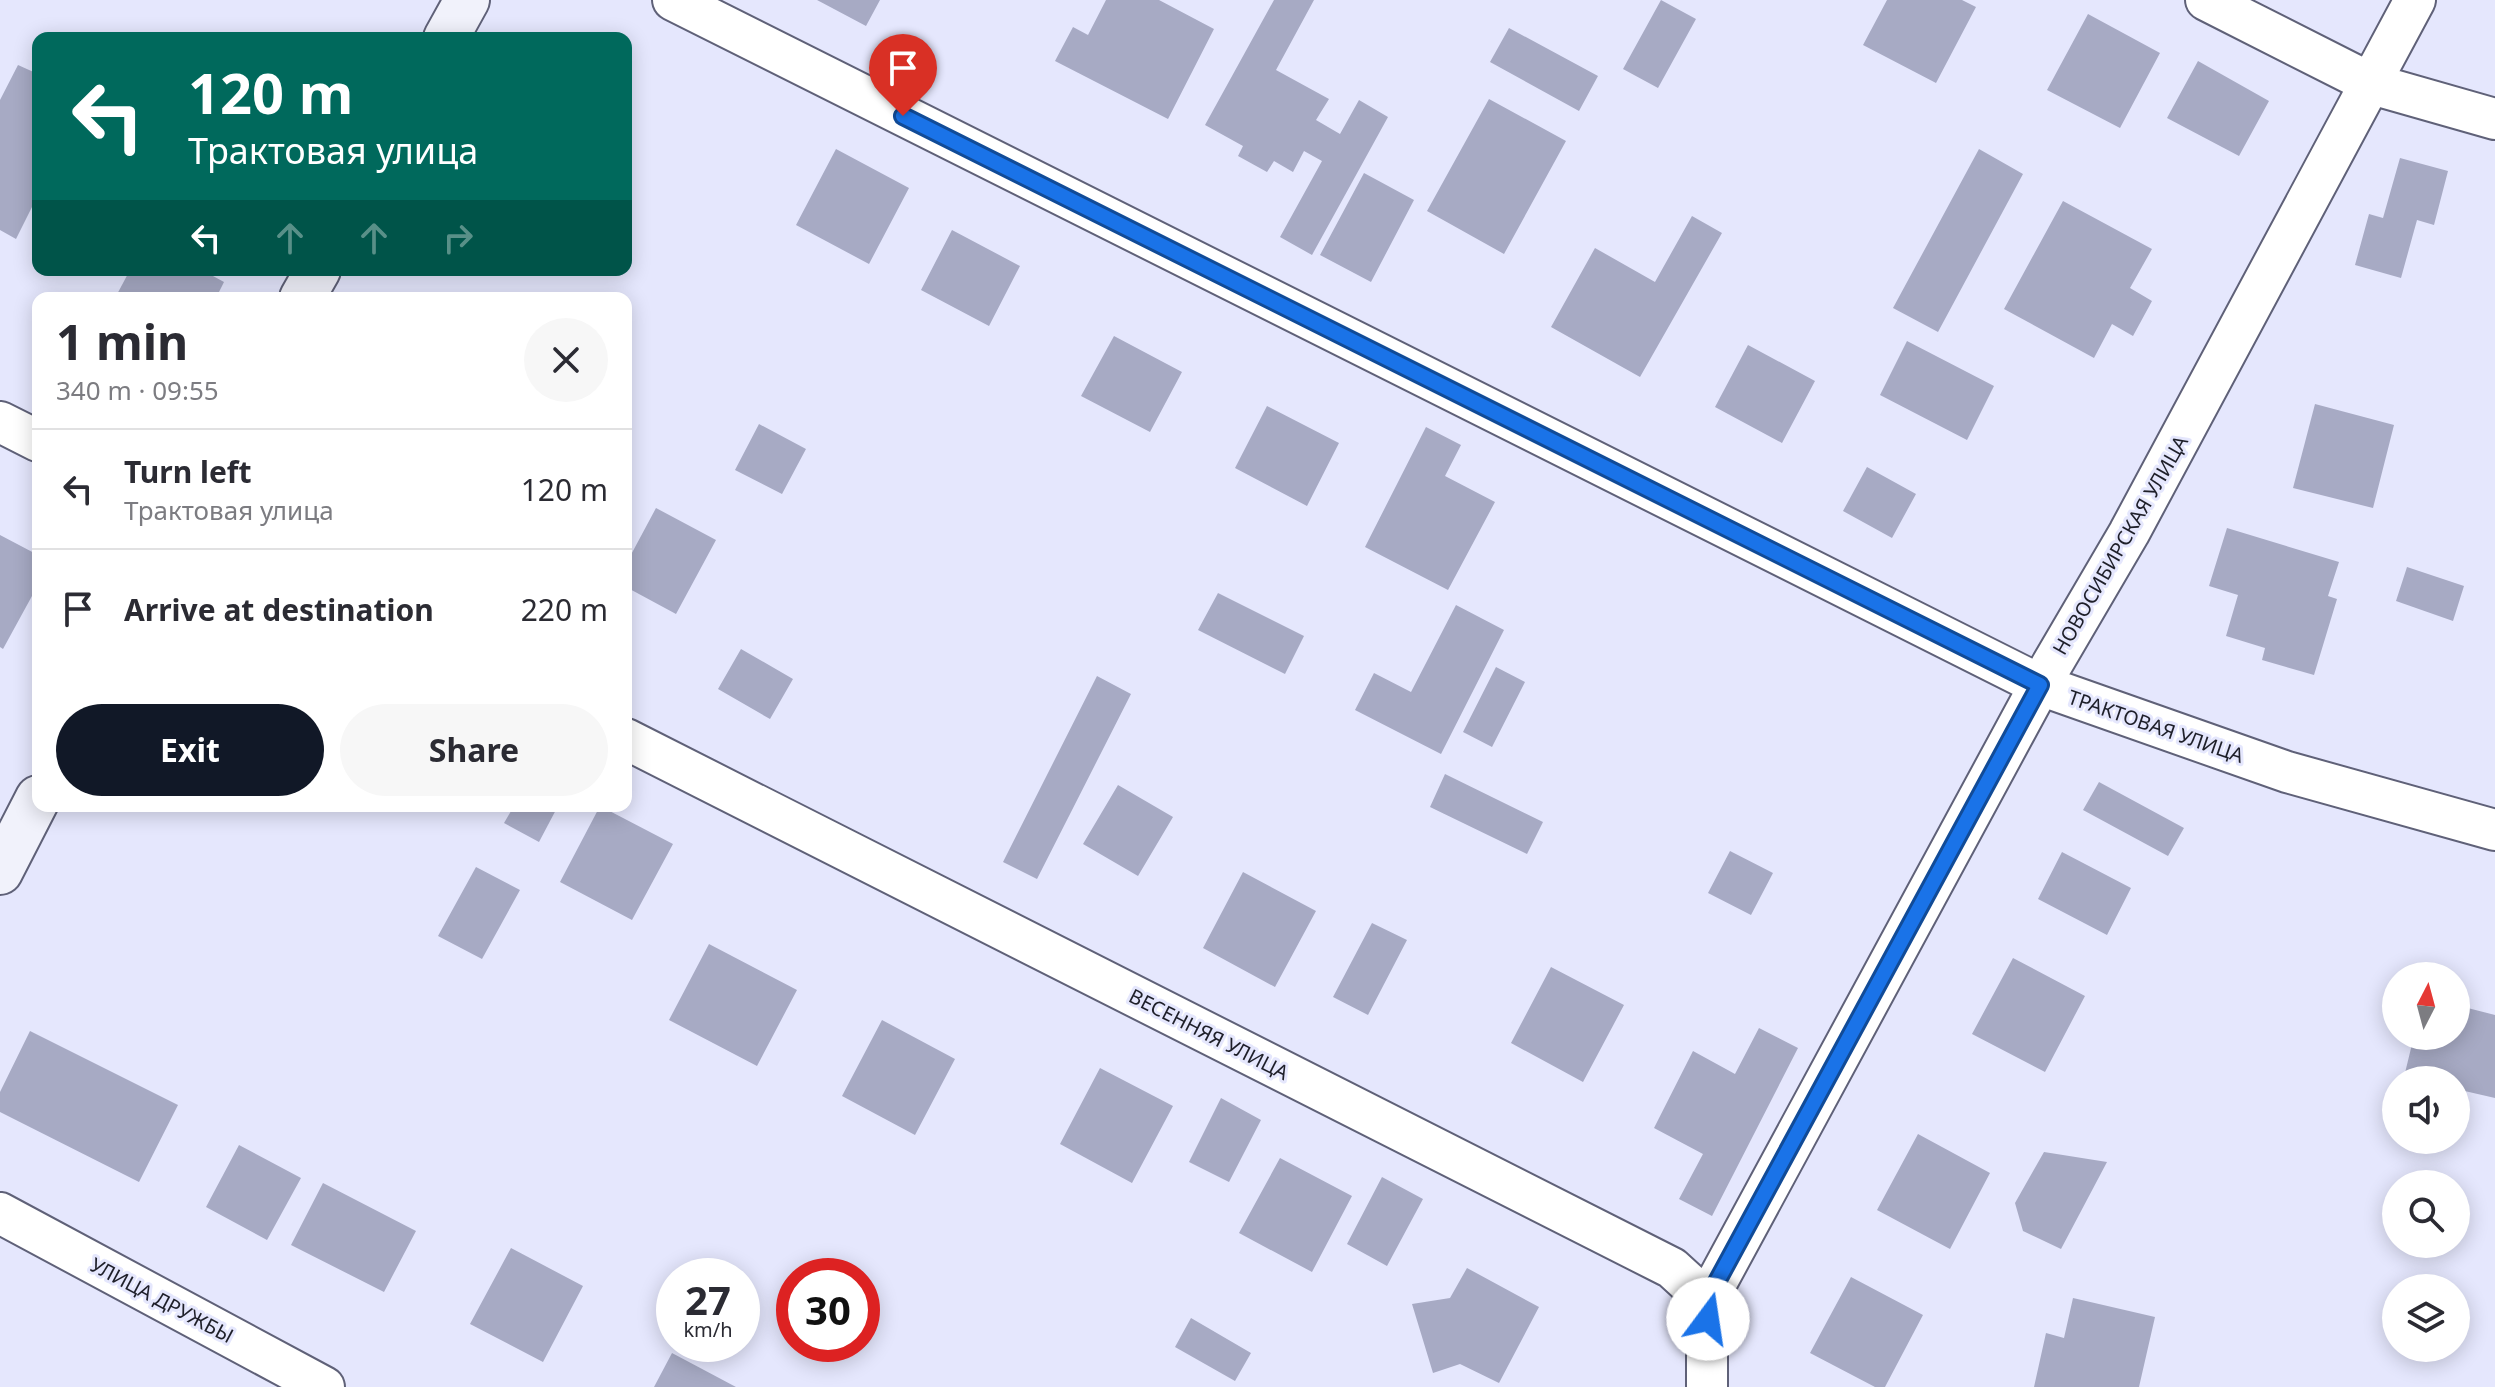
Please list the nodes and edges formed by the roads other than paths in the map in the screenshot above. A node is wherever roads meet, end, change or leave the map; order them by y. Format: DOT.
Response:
graph roads {
  1 [pos="467,0"];
  2 [pos="2206,0"];
  3 [pos="2415,0"];
  4 [pos="683,2"];
  5 [pos="449,32"];
  6 [pos="2372,84"];
  7 [pos="2495,119"];
  8 [pos="0,422"];
  9 [pos="32,438"];
  10 [pos="2040,685"];
  11 [pos="632,742"];
  12 [pos="32,810"];
  13 [pos="2495,830"];
  14 [pos="0,872"];
  15 [pos="0,1213"];
  16 [pos="1707,1300"];
  17 [pos="324,1387"];
  18 [pos="1707,1387"];
  1 -- 5 [label="street"];
  2 -- 6 [label="street"];
  3 -- 6 [label="street, НОВОСИБИРСКАЯ УЛИЦА"];
  4 -- 10 [label="street, ТРАКТОВАЯ УЛИЦА"];
  6 -- 7 [label="street"];
  6 -- 10 [label="street, НОВОСИБИРСКАЯ УЛИЦА"];
  8 -- 9 [label="street"];
  10 -- 13 [label="street, ТРАКТОВАЯ УЛИЦА"];
  10 -- 16 [label="street, НОВОСИБИРСКАЯ УЛИЦА"];
  11 -- 16 [label="street, ВЕСЕННЯЯ УЛИЦА"];
  12 -- 14 [label="street"];
  15 -- 17 [label="street, УЛИЦА ДРУЖБЫ"];
  16 -- 18 [label="street"];
}
